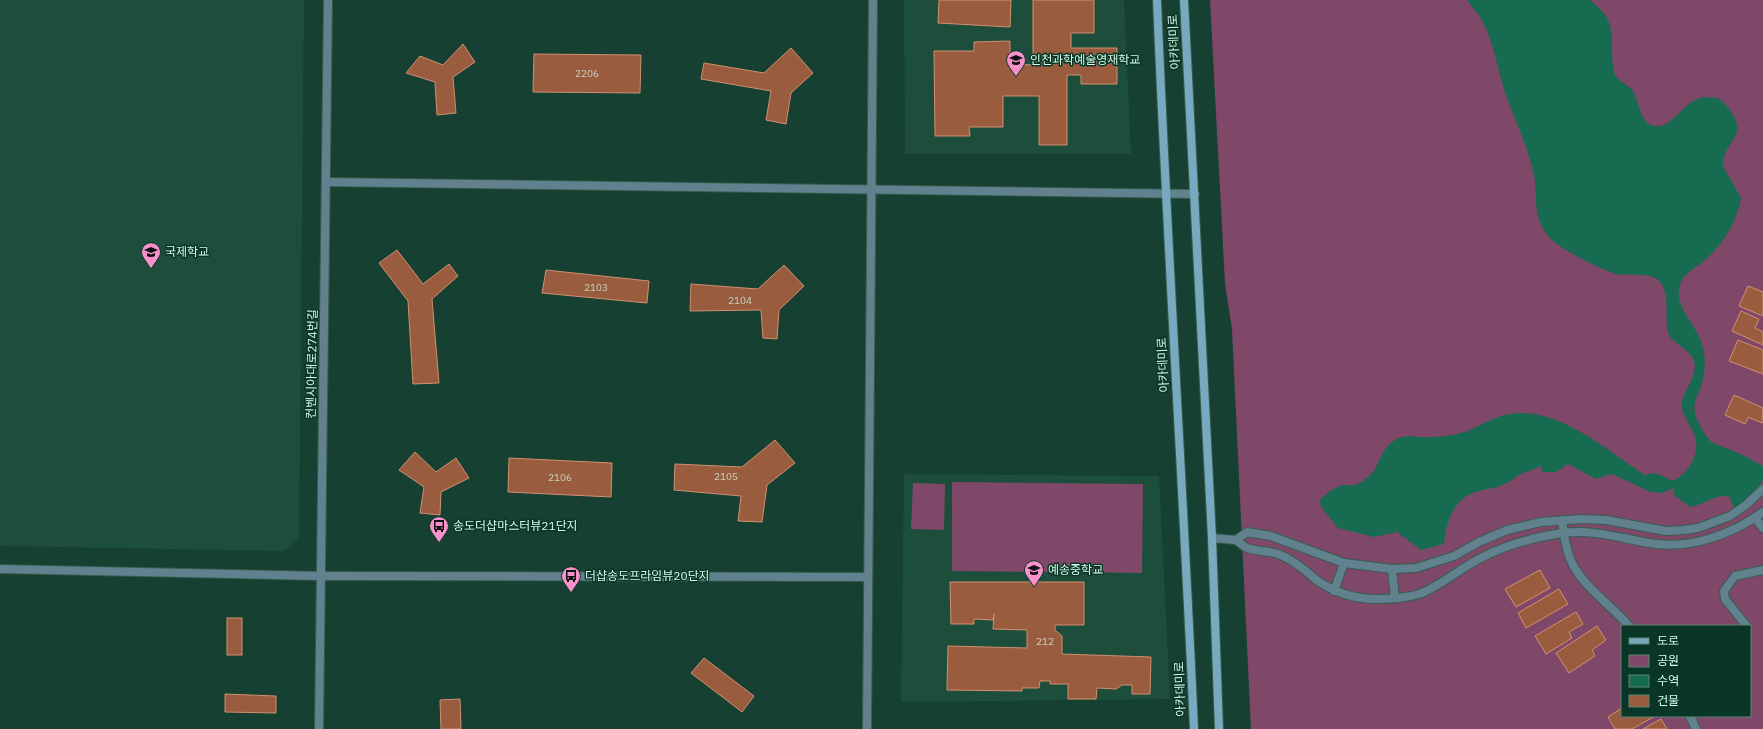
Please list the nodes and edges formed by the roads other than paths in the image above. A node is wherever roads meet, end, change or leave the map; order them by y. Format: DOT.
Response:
graph roads {
  1 [pos="328,0"];
  2 [pos="873,0"];
  3 [pos="1157,0"];
  4 [pos="1184,0"];
  5 [pos="326,182"];
  6 [pos="871,190"];
  7 [pos="1165,194"];
  8 [pos="1195,194"];
  9 [pos="1763,489"];
  10 [pos="1746,506"];
  11 [pos="1763,512"];
  12 [pos="1755,518"];
  13 [pos="1562,520"];
  14 [pos="1763,528"];
  15 [pos="1564,533"];
  16 [pos="1212,538"];
  17 [pos="1236,540"];
  18 [pos="1344,563"];
  19 [pos="0,569"];
  20 [pos="1392,570"];
  21 [pos="1763,570"];
  22 [pos="321,576"];
  23 [pos="868,577"];
  24 [pos="1334,590"];
  25 [pos="1395,598"];
  26 [pos="1628,625"];
  27 [pos="1746,625"];
  28 [pos="1690,717"];
  29 [pos="319,729"];
  30 [pos="867,729"];
  31 [pos="1194,729"];
  32 [pos="1219,729"];
  33 [pos="1696,729"];
  1 -- 5 [label="street, 컨벤시아대로274번길"];
  2 -- 6 [label="street"];
  3 -- 7 [label="main road, 아카데미로"];
  4 -- 8 [label="main road, 아카데미로"];
  5 -- 6 [label="street"];
  5 -- 22 [label="street, 컨벤시아대로274번길"];
  6 -- 7 [label="street"];
  6 -- 23 [label="street"];
  7 -- 8 [label="street"];
  7 -- 31 [label="main road, 아카데미로"];
  8 -- 16 [label="main road, 아카데미로"];
  9 -- 10 [label="street"];
  10 -- 12 [label="street"];
  10 -- 13 [label="street"];
  11 -- 12 [label="street"];
  12 -- 14 [label="street"];
  12 -- 15 [label="street"];
  13 -- 15 [label="street"];
  13 -- 20 [label="street"];
  15 -- 25 [label="street"];
  15 -- 26 [label="street"];
  16 -- 17 [label="street"];
  16 -- 32 [label="main road, 아카데미로"];
  17 -- 18 [label="street"];
  17 -- 24 [label="street"];
  18 -- 20 [label="street"];
  18 -- 24 [label="street"];
  19 -- 22 [label="street"];
  20 -- 25 [label="street"];
  21 -- 27 [label="street"];
  22 -- 23 [label="street"];
  22 -- 29 [label="street, 컨벤시아대로274번길"];
  23 -- 30 [label="street"];
  24 -- 25 [label="street"];
  28 -- 33 [label="street"];
}
